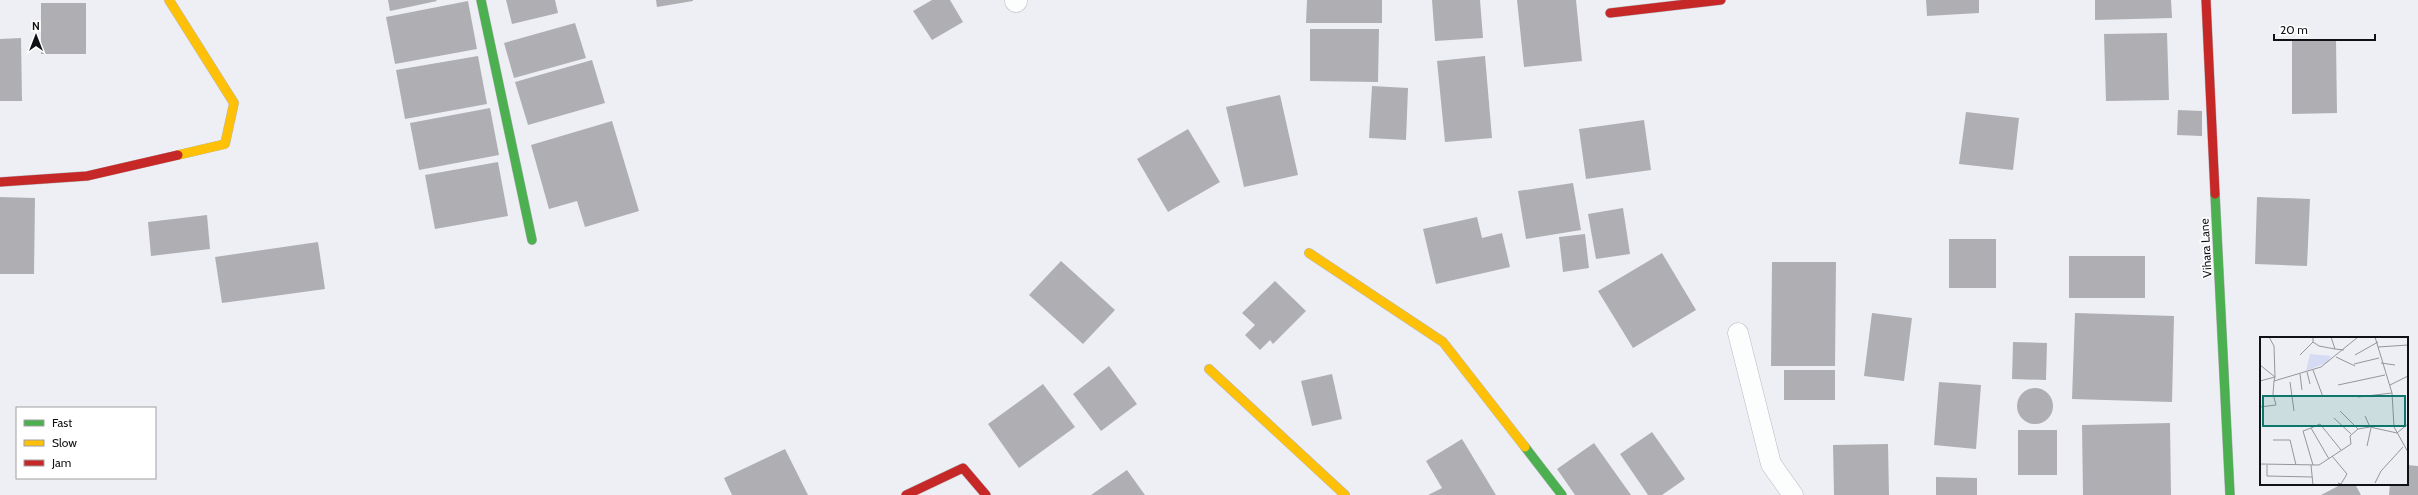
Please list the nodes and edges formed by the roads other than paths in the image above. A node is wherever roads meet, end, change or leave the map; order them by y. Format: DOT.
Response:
graph roads {
  1 [pos="169,0"];
  2 [pos="481,0"];
  3 [pos="1721,0"];
  4 [pos="2206,0"];
  5 [pos="1610,13"];
  6 [pos="0,182"];
  7 [pos="532,240"];
  8 [pos="1309,253"];
  9 [pos="1738,334"];
  10 [pos="1209,369"];
  11 [pos="906,495"];
  12 [pos="986,495"];
  13 [pos="1345,495"];
  14 [pos="1562,495"];
  15 [pos="1793,495"];
  16 [pos="2230,495"];
  1 -- 6 [label="street"];
  2 -- 7 [label="street"];
  3 -- 5 [label="street"];
  4 -- 16 [label="street, Vihara Lane"];
  8 -- 14 [label="street"];
  9 -- 15 [label="lane"];
  10 -- 13 [label="street"];
  11 -- 12 [label="street"];
}
